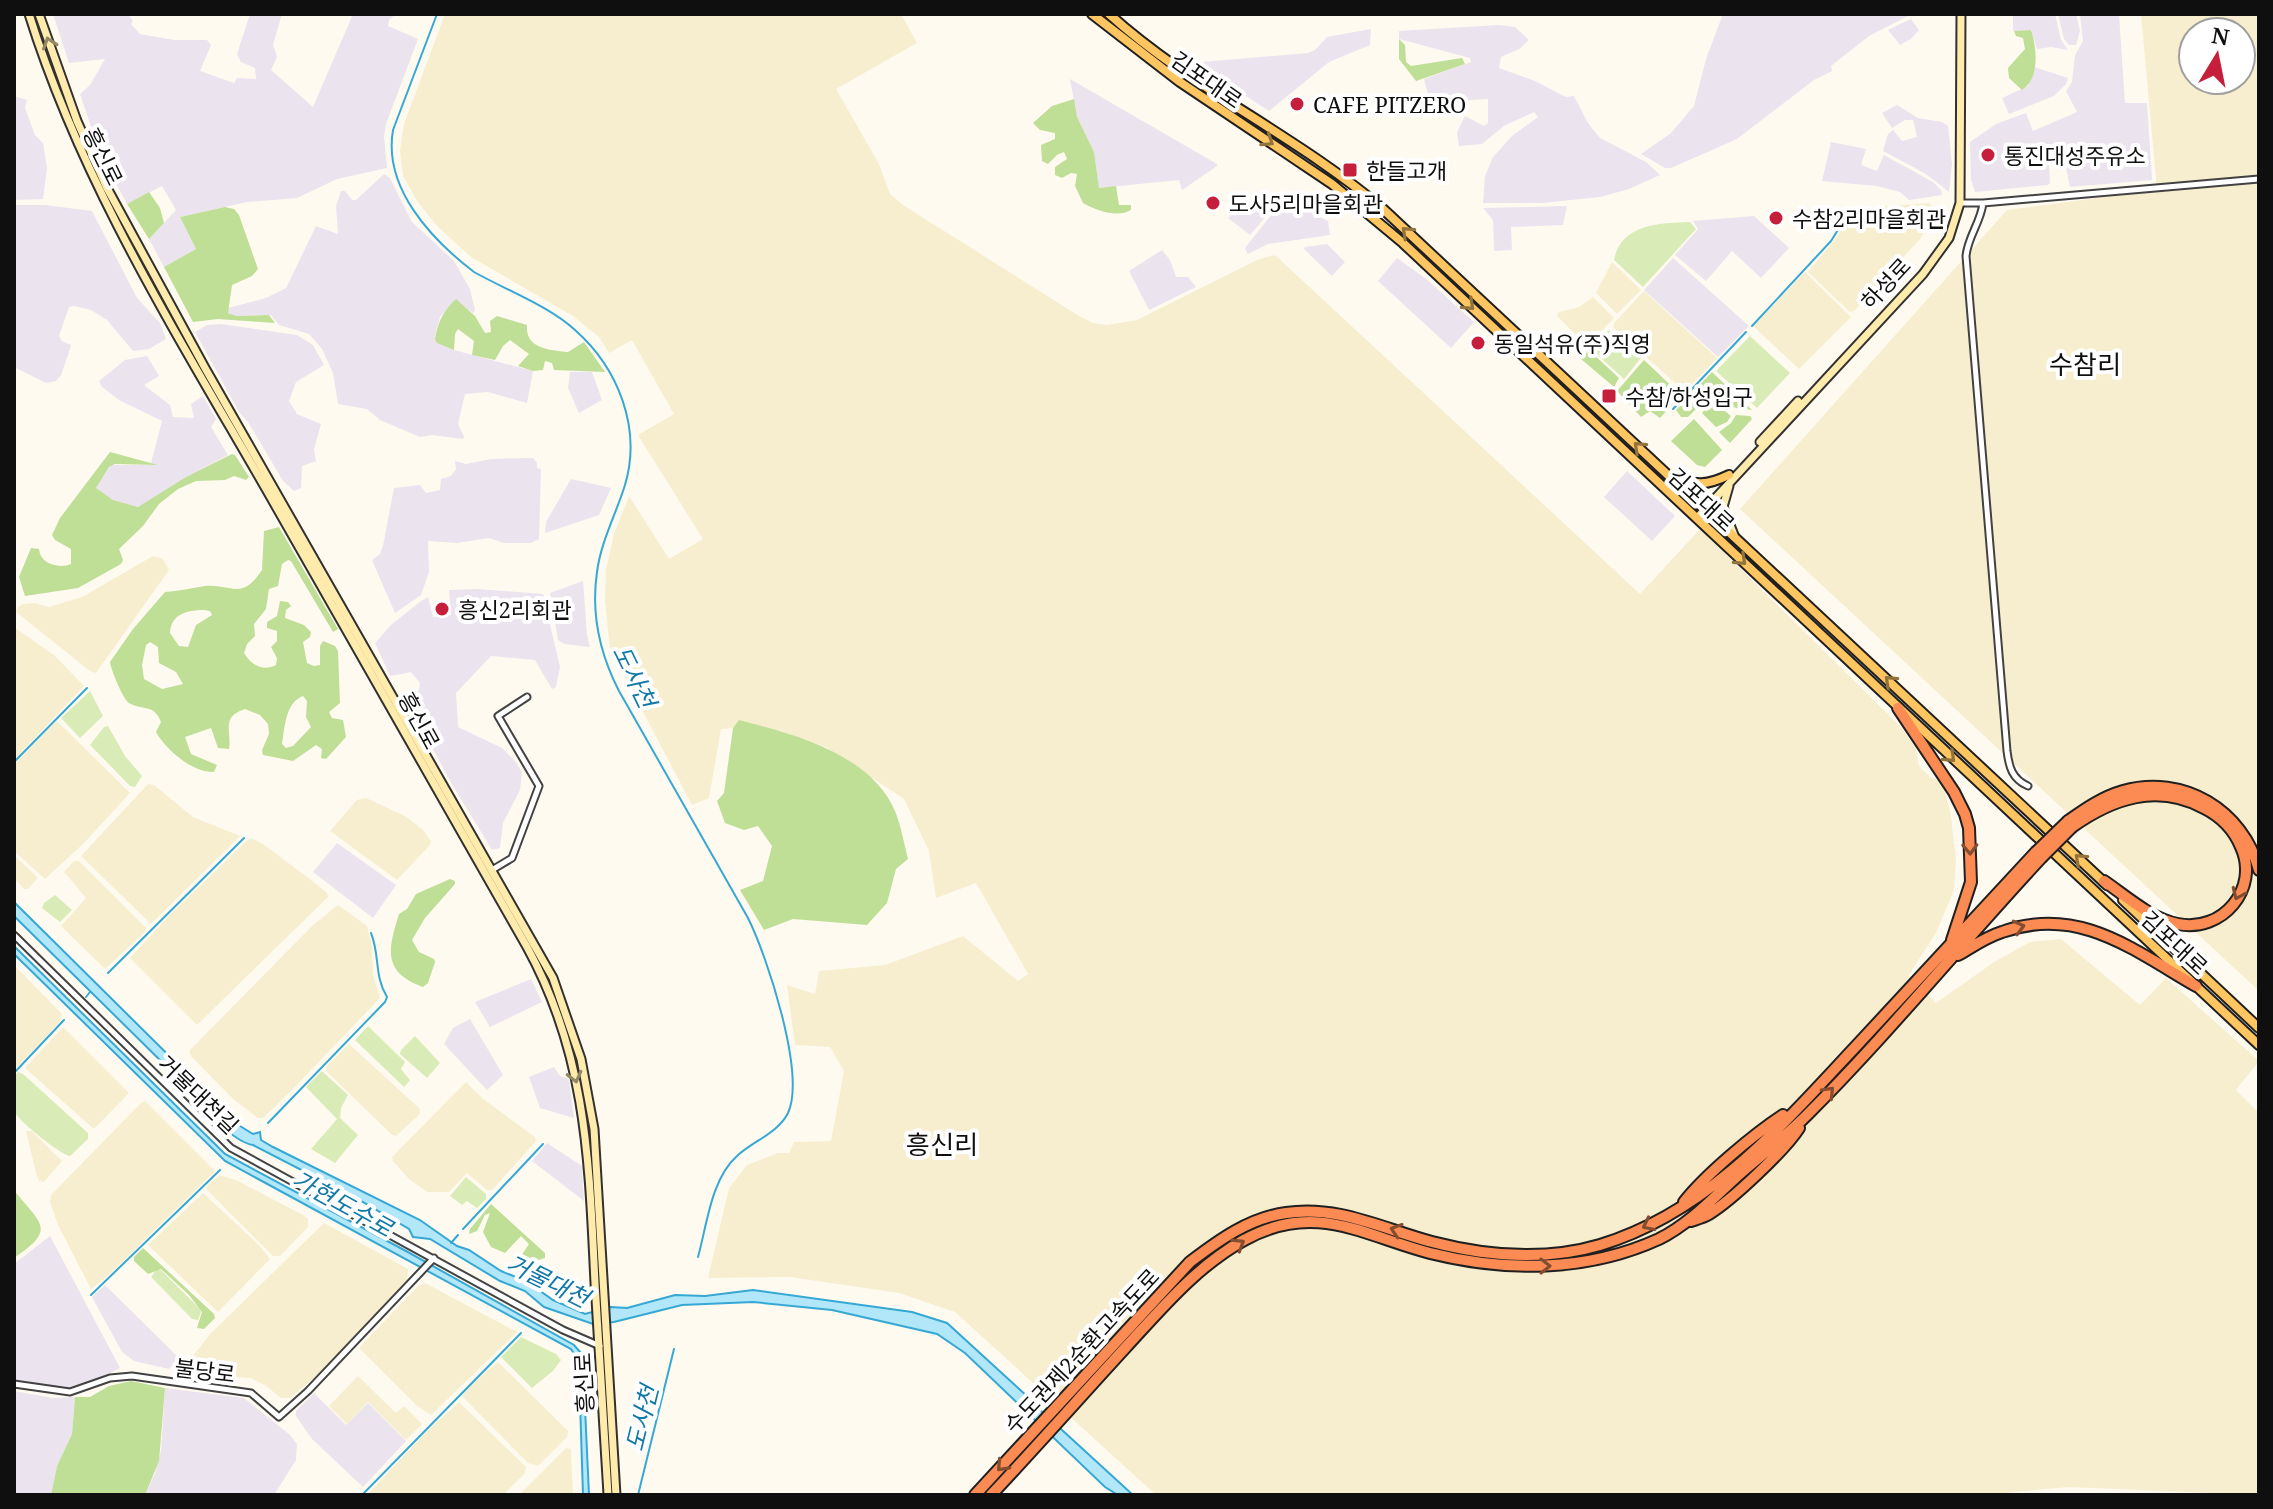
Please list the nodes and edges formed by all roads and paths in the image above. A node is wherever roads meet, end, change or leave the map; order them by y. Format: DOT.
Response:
graph roads {
  1 [pos="29,14"];
  2 [pos="39,14"];
  3 [pos="1092,14"];
  4 [pos="1109,14"];
  5 [pos="1959,14"];
  6 [pos="2259,179"];
  7 [pos="1960,203"];
  8 [pos="1983,203"];
  9 [pos="1660,467"];
  10 [pos="1730,478"];
  11 [pos="1703,507"];
  12 [pos="1695,516"];
  13 [pos="1735,536"];
  14 [pos="527,697"];
  15 [pos="1898,708"];
  16 [pos="2028,786"];
  17 [pos="2070,824"];
  18 [pos="2038,855"];
  19 [pos="492,870"];
  20 [pos="2259,870"];
  21 [pos="2104,881"];
  22 [pos="14,935"];
  23 [pos="1950,946"];
  24 [pos="1949,960"];
  25 [pos="2196,986"];
  26 [pos="2259,1028"];
  27 [pos="2259,1045"];
  28 [pos="434,1258"];
  29 [pos="601,1302"];
  30 [pos="604,1347"];
  31 [pos="14,1384"];
  32 [pos="1034,1441"];
  33 [pos="608,1495"];
  34 [pos="616,1495"];
  35 [pos="975,1495"];
  36 [pos="991,1495"];
  1 -- 29 [label="main road, 흥신로, one-way"];
  19 -- 2 [label="main road, 흥신로, one-way"];
  3 -- 12 [label="main road, 김포대로, one-way"];
  9 -- 4 [label="main road, 김포대로, one-way"];
  5 -- 7 [label="main road, 하성로"];
  5 -- 10 [label="main road, 하성로"];
  6 -- 8 [label="street"];
  7 -- 8 [label="street"];
  7 -- 10 [label="main road, 하성로"];
  8 -- 16 [label="street"];
  9 -- 10 [label="main road"];
  9 -- 11 [label="main road, 김포대로"];
  10 -- 11 [label="main road, 하성로"];
  10 -- 13 [label="main road"];
  11 -- 12 [label="main road, 하성로"];
  11 -- 13 [label="main road, 김포대로"];
  12 -- 15 [label="main road, 김포대로, one-way"];
  21 -- 13 [label="main road, 김포대로, one-way"];
  14 -- 19 [label="street"];
  15 -- 23 [label="highway, one-way"];
  15 -- 25 [label="main road, 김포대로, one-way"];
  17 -- 18 [label="highway, bridge"];
  17 -- 20 [label="highway"];
  17 -- 21 [label="highway, one-way"];
  18 -- 23 [label="highway, 수도권제2순환고속도로"];
  18 -- 24 [label="highway, 수도권제2순환고속도로"];
  19 -- 29 [label="main road, 흥신로"];
  21 -- 26 [label="main road, 김포대로"];
  22 -- 28 [label="street, 거물대천길"];
  23 -- 32 [label="highway, 수도권제2순환고속도로, one-way"];
  24 -- 25 [label="highway, one-way"];
  32 -- 24 [label="highway, 수도권제2순환고속도로, one-way"];
  25 -- 27 [label="main road, 김포대로"];
  28 -- 30 [label="street"];
  28 -- 31 [label="street, 불당로"];
  29 -- 30 [label="main road, 흥신로"];
  30 -- 33 [label="main road, 흥신로"];
  30 -- 34 [label="main road, 흥신로"];
  32 -- 35 [label="highway, 수도권제2순환고속도로, one-way"];
  32 -- 36 [label="highway, 수도권제2순환고속도로"];
}
